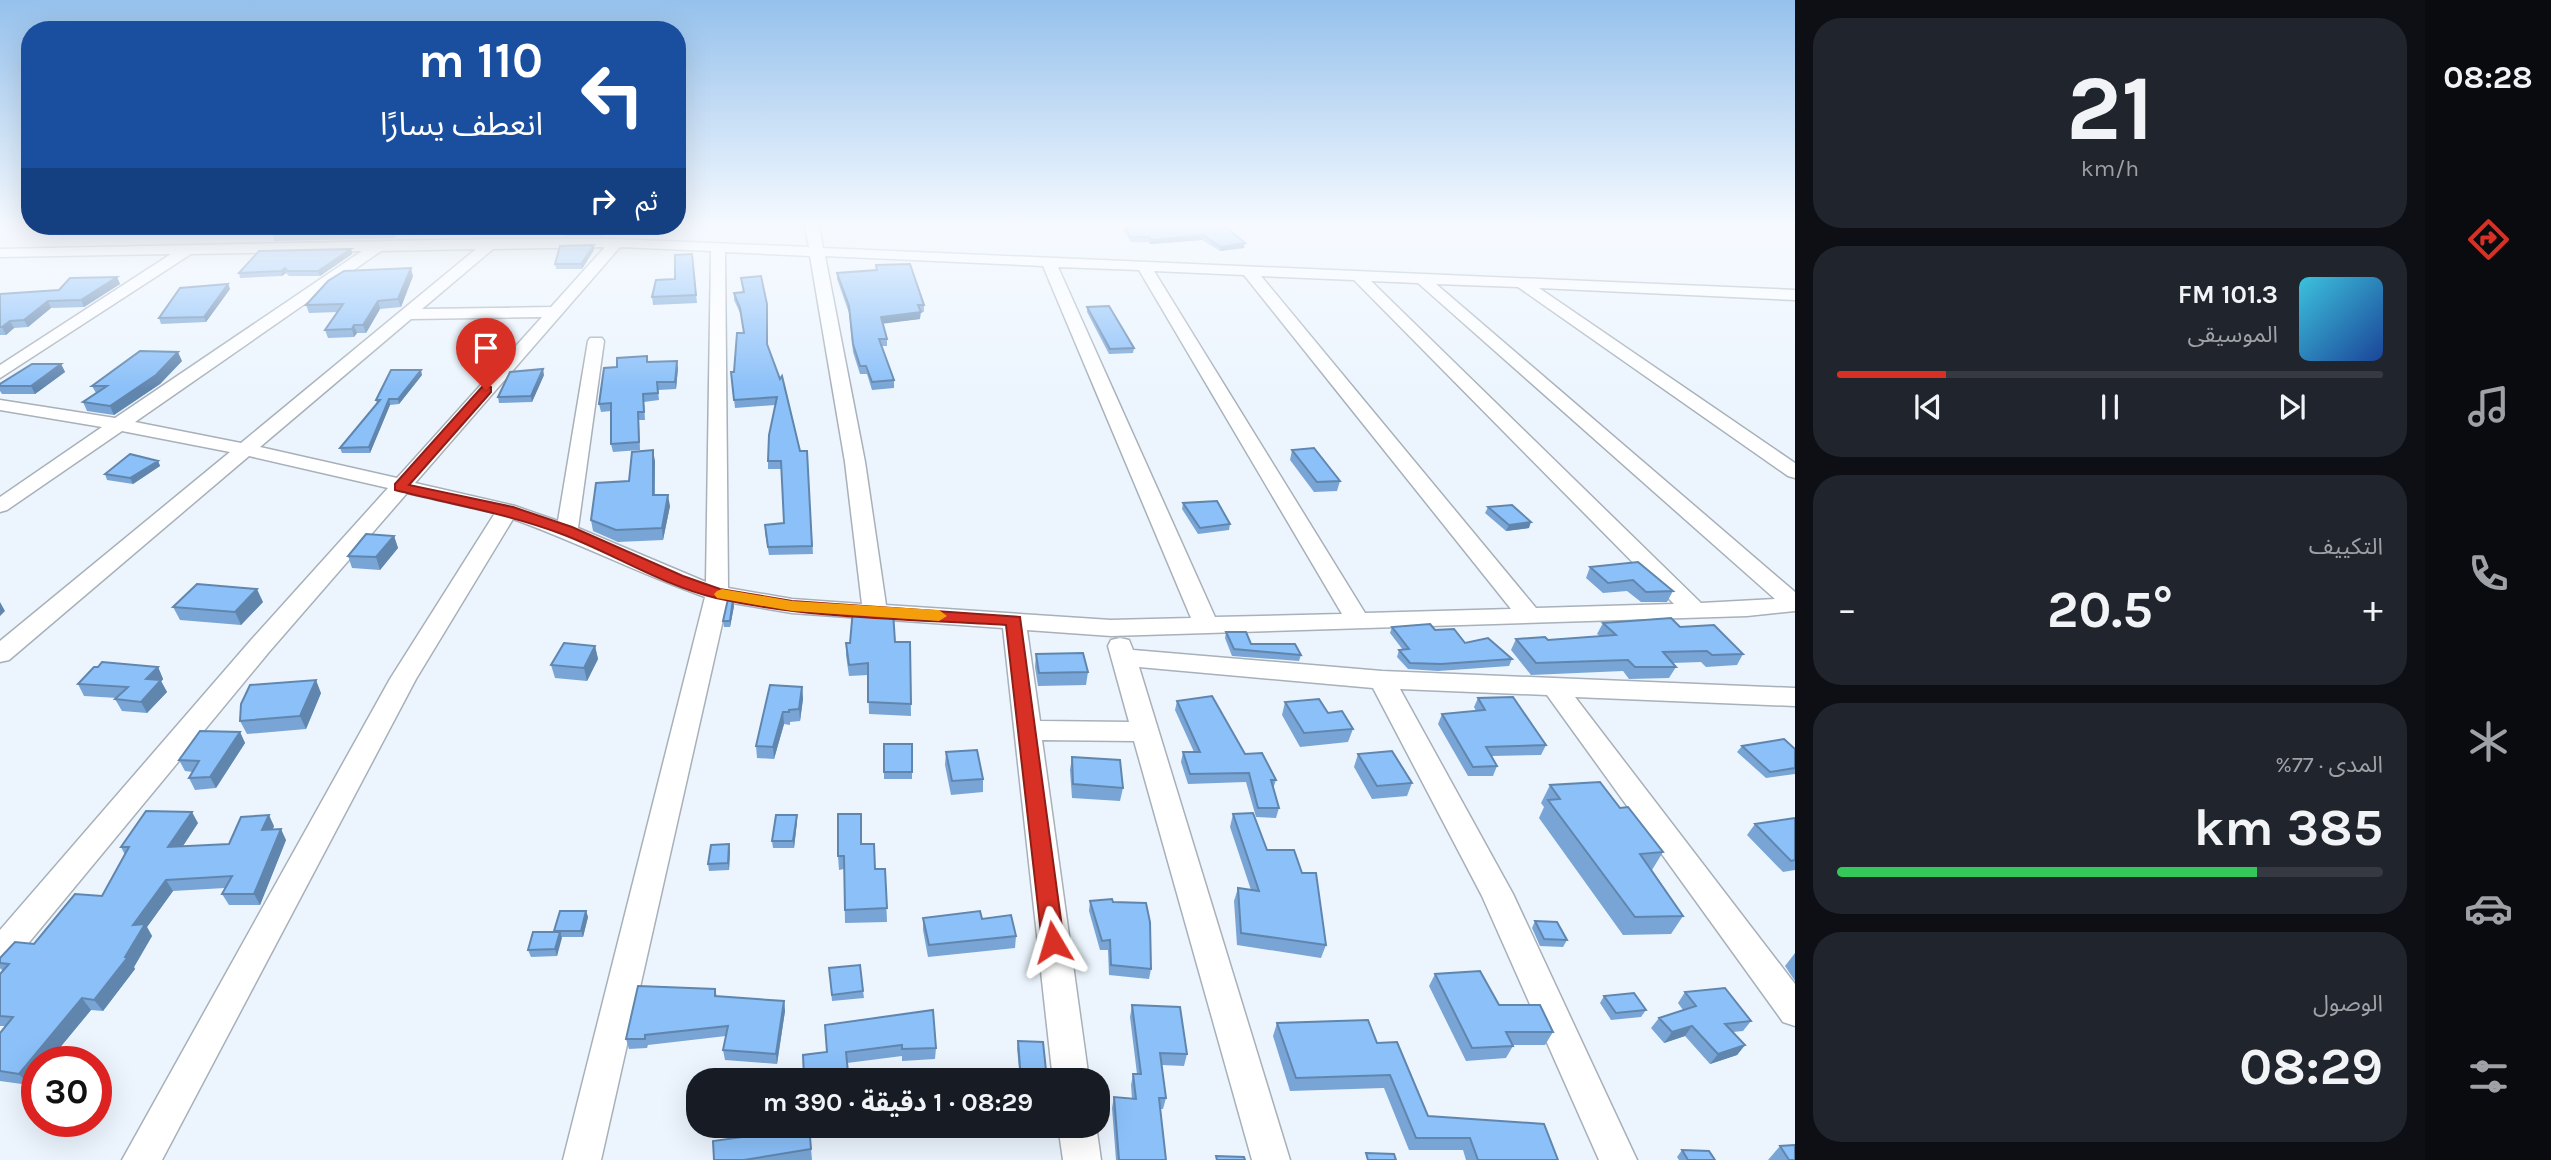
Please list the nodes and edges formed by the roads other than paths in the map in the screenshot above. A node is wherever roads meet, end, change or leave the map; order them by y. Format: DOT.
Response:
graph roads {
  1 [pos="142,280"];
  2 [pos="330,280"];
  3 [pos="448,280"];
  4 [pos="583,280"];
  5 [pos="718,280"];
  6 [pos="821,280"];
  7 [pos="1056,280"];
  8 [pos="1152,280"];
  9 [pos="1256,280"];
  10 [pos="1362,280"];
  11 [pos="1423,280"];
  12 [pos="1464,280"];
  13 [pos="1522,283"];
  14 [pos="1795,295"];
  15 [pos="555,312"];
  16 [pos="408,314"];
  17 [pos="596,341"];
  18 [pos="0,373"];
  19 [pos="0,405"];
  20 [pos="121,425"];
  21 [pos="248,450"];
  22 [pos="1795,472"];
  23 [pos="400,487"];
  24 [pos="0,506"];
  25 [pos="508,510"];
  26 [pos="567,531"];
  27 [pos="717,593"];
  28 [pos="1795,604"];
  29 [pos="1694,610"];
  30 [pos="875,611"];
  31 [pos="1528,614"];
  32 [pos="1357,620"];
  33 [pos="1014,621"];
  34 [pos="1206,625"];
  35 [pos="1111,628"];
  36 [pos="0,654"];
  37 [pos="1123,657"];
  38 [pos="1382,680"];
  39 [pos="1555,687"];
  40 [pos="1795,697"];
  41 [pos="1027,730"];
  42 [pos="1144,732"];
  43 [pos="0,953"];
  44 [pos="1795,1011"];
  45 [pos="1069,1068"];
  46 [pos="1079,1138"];
  47 [pos="141,1160"];
  48 [pos="582,1160"];
  49 [pos="1082,1160"];
  50 [pos="1271,1160"];
  51 [pos="1618,1160"];
  1 -- 18 [label="street"];
  2 -- 20 [label="street"];
  3 -- 16 [label="street"];
  4 -- 15 [label="street"];
  5 -- 27 [label="street"];
  6 -- 30 [label="street"];
  7 -- 34 [label="street"];
  8 -- 32 [label="street"];
  9 -- 31 [label="street"];
  10 -- 29 [label="street"];
  11 -- 28 [label="street"];
  12 -- 13 [label="street"];
  13 -- 14 [label="street"];
  13 -- 22 [label="street"];
  15 -- 16 [label="street"];
  15 -- 23 [label="street"];
  16 -- 21 [label="street"];
  17 -- 26 [label="street"];
  19 -- 20 [label="street"];
  20 -- 21 [label="street"];
  20 -- 24 [label="street"];
  21 -- 23 [label="street"];
  21 -- 36 [label="street"];
  23 -- 25 [label="street"];
  23 -- 43 [label="street"];
  25 -- 26 [label="street"];
  25 -- 47 [label="street"];
  26 -- 27 [label="street"];
  27 -- 30 [label="street"];
  27 -- 48 [label="street"];
  28 -- 29 [label="street"];
  29 -- 31 [label="street"];
  30 -- 33 [label="street"];
  31 -- 32 [label="street"];
  32 -- 34 [label="street"];
  33 -- 35 [label="street"];
  33 -- 41 [label="street"];
  34 -- 35 [label="street"];
  35 -- 37 [label="street"];
  37 -- 38 [label="street"];
  37 -- 42 [label="street"];
  38 -- 39 [label="street"];
  38 -- 51 [label="street"];
  39 -- 40 [label="street"];
  39 -- 44 [label="street"];
  41 -- 42 [label="street"];
  41 -- 45 [label="street"];
  42 -- 50 [label="street"];
  46 -- 49 [label="street"];
}
